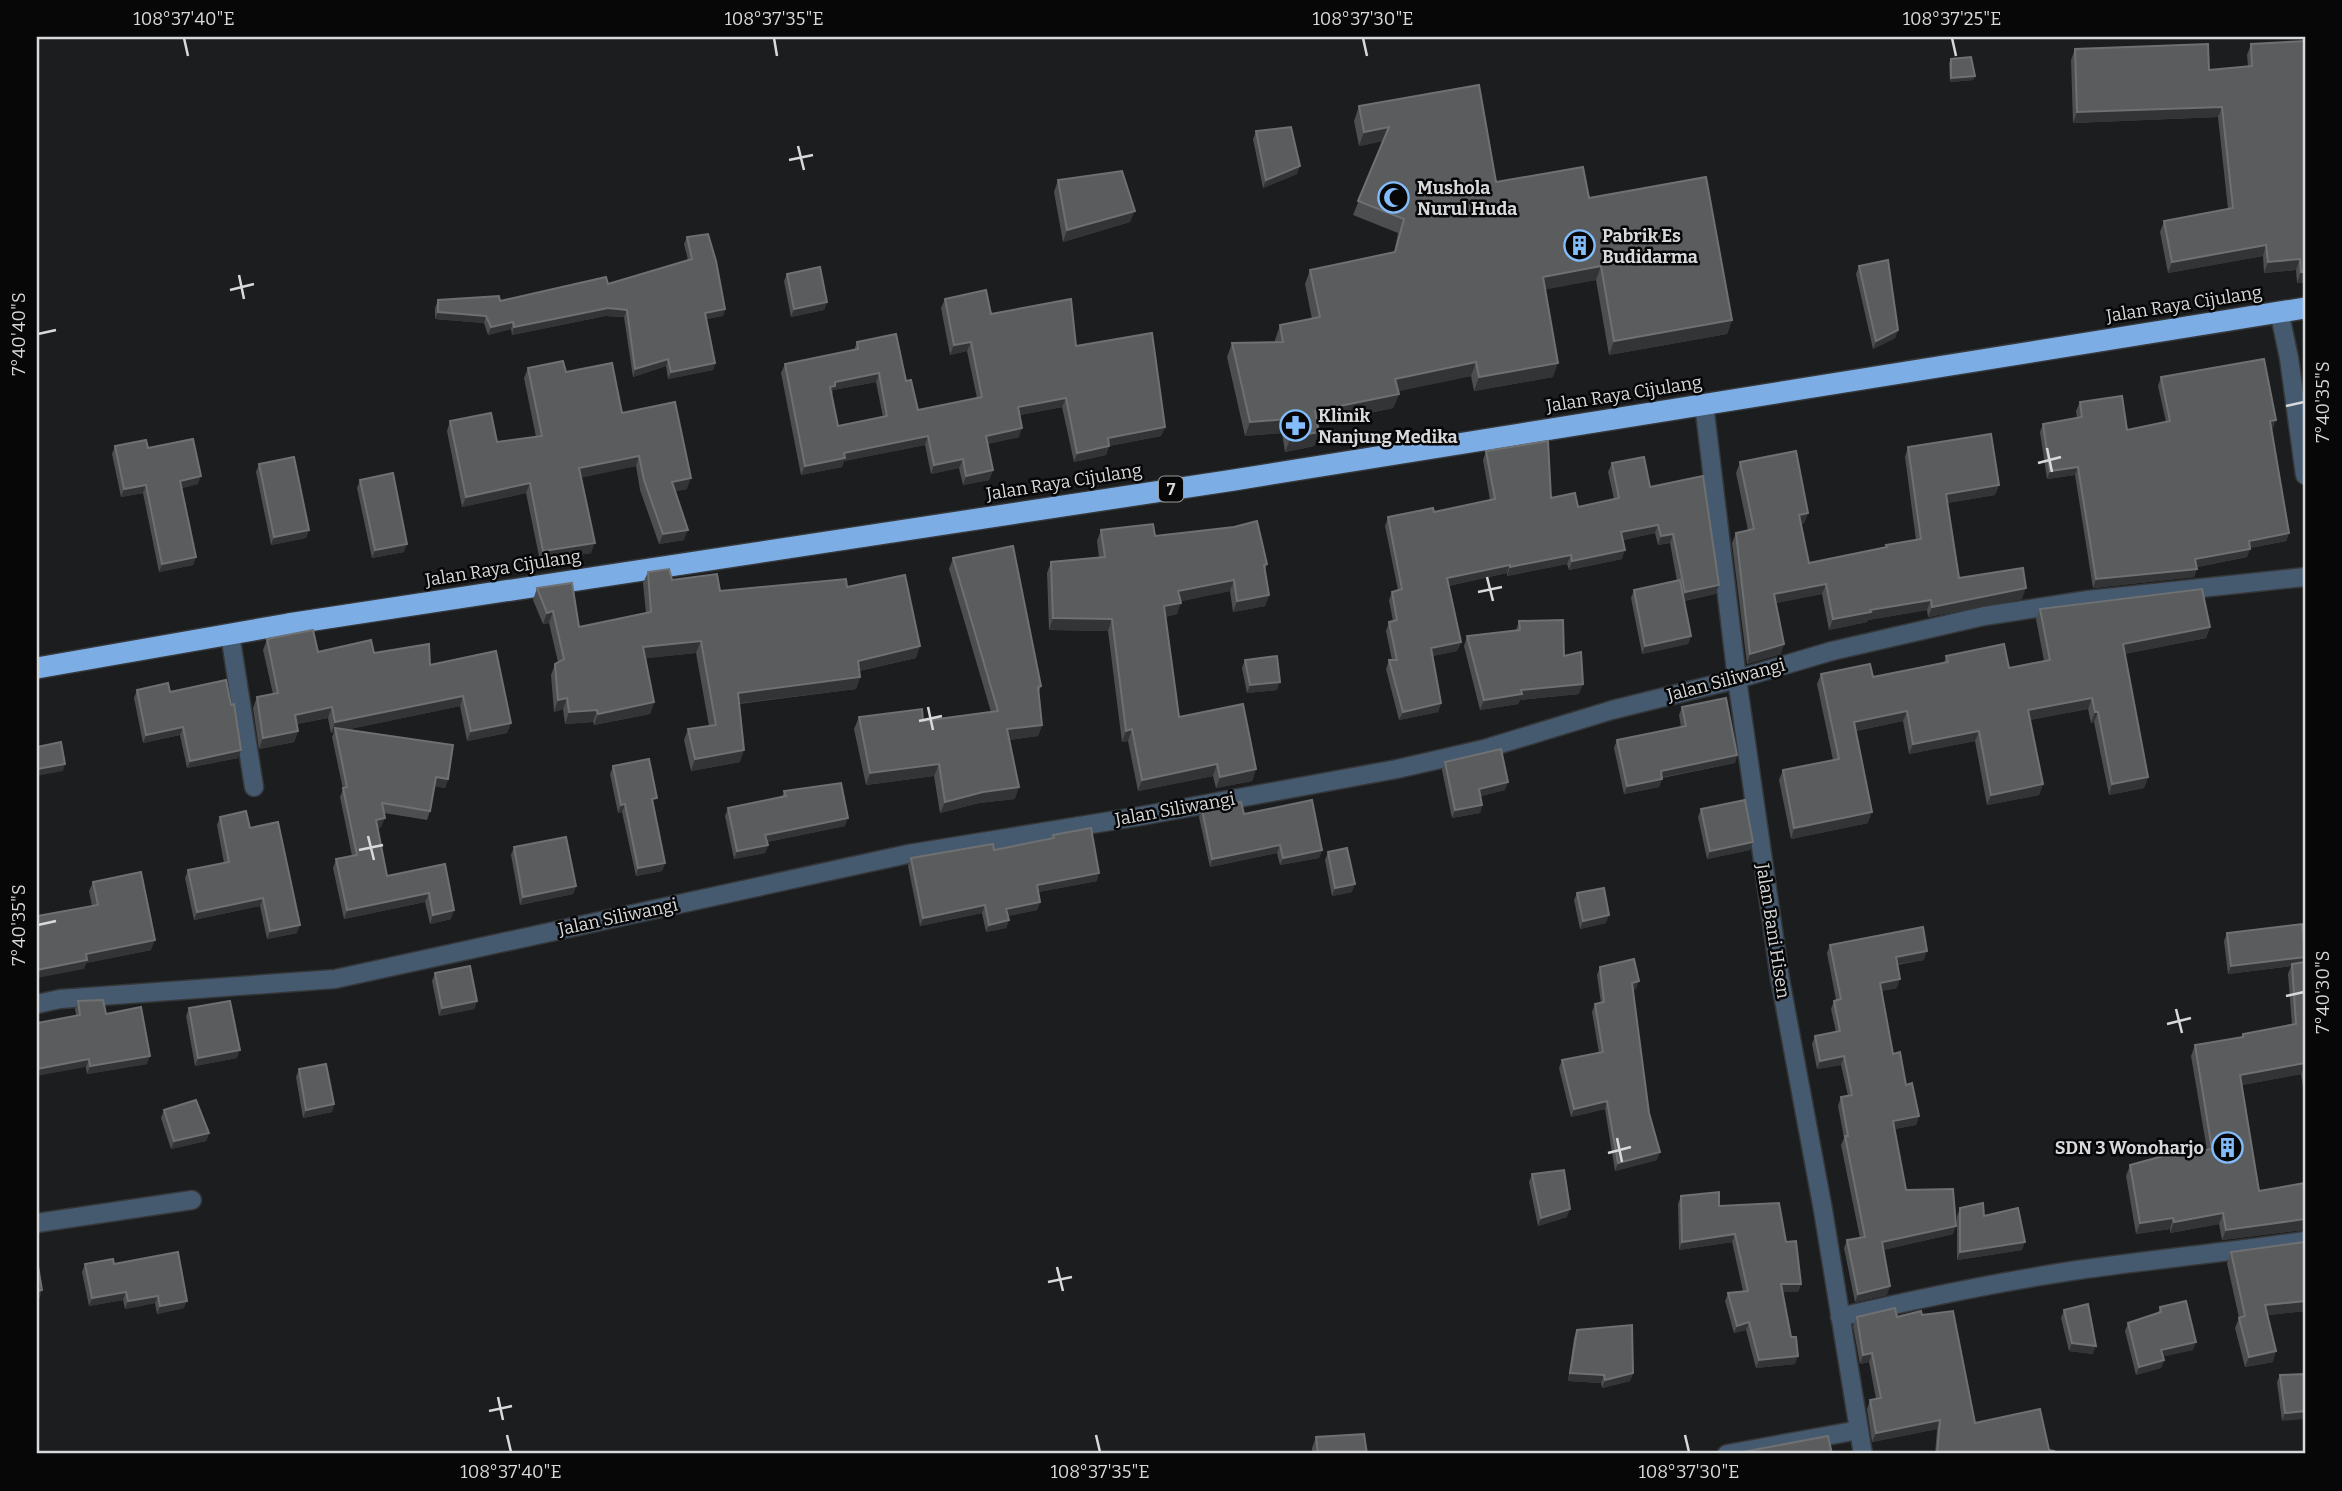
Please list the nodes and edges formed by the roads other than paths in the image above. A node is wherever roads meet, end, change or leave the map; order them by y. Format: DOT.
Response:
graph roads {
  1 [pos="2305,308"];
  2 [pos="2279,312"];
  3 [pos="1704,404"];
  4 [pos="2305,475"];
  5 [pos="2305,577"];
  6 [pos="230,634"];
  7 [pos="37,668"];
  8 [pos="1737,679"];
  9 [pos="254,787"];
  10 [pos="37,1004"];
  11 [pos="192,1200"];
  12 [pos="37,1223"];
  13 [pos="2305,1241"];
  14 [pos="1840,1317"];
  15 [pos="1859,1430"];
  16 [pos="1727,1454"];
  17 [pos="1863,1454"];
  1 -- 2 [label="highway, Jalan Raya Cijulang / 7"];
  2 -- 3 [label="highway, Jalan Raya Cijulang / 7"];
  2 -- 4 [label="street"];
  3 -- 6 [label="highway, Jalan Raya Cijulang / 7"];
  3 -- 8 [label="street, Jalan Bani Hisen"];
  5 -- 8 [label="street, Jalan Siliwangi"];
  6 -- 7 [label="highway, Jalan Raya Cijulang / 7"];
  6 -- 9 [label="street"];
  8 -- 10 [label="street, Jalan Siliwangi"];
  8 -- 14 [label="street, Jalan Bani Hisen"];
  11 -- 12 [label="street"];
  13 -- 14 [label="street"];
  14 -- 15 [label="street, Jalan Bani Hisen"];
  15 -- 16 [label="street"];
  15 -- 17 [label="street, Jalan Bani Hisen"];
}
